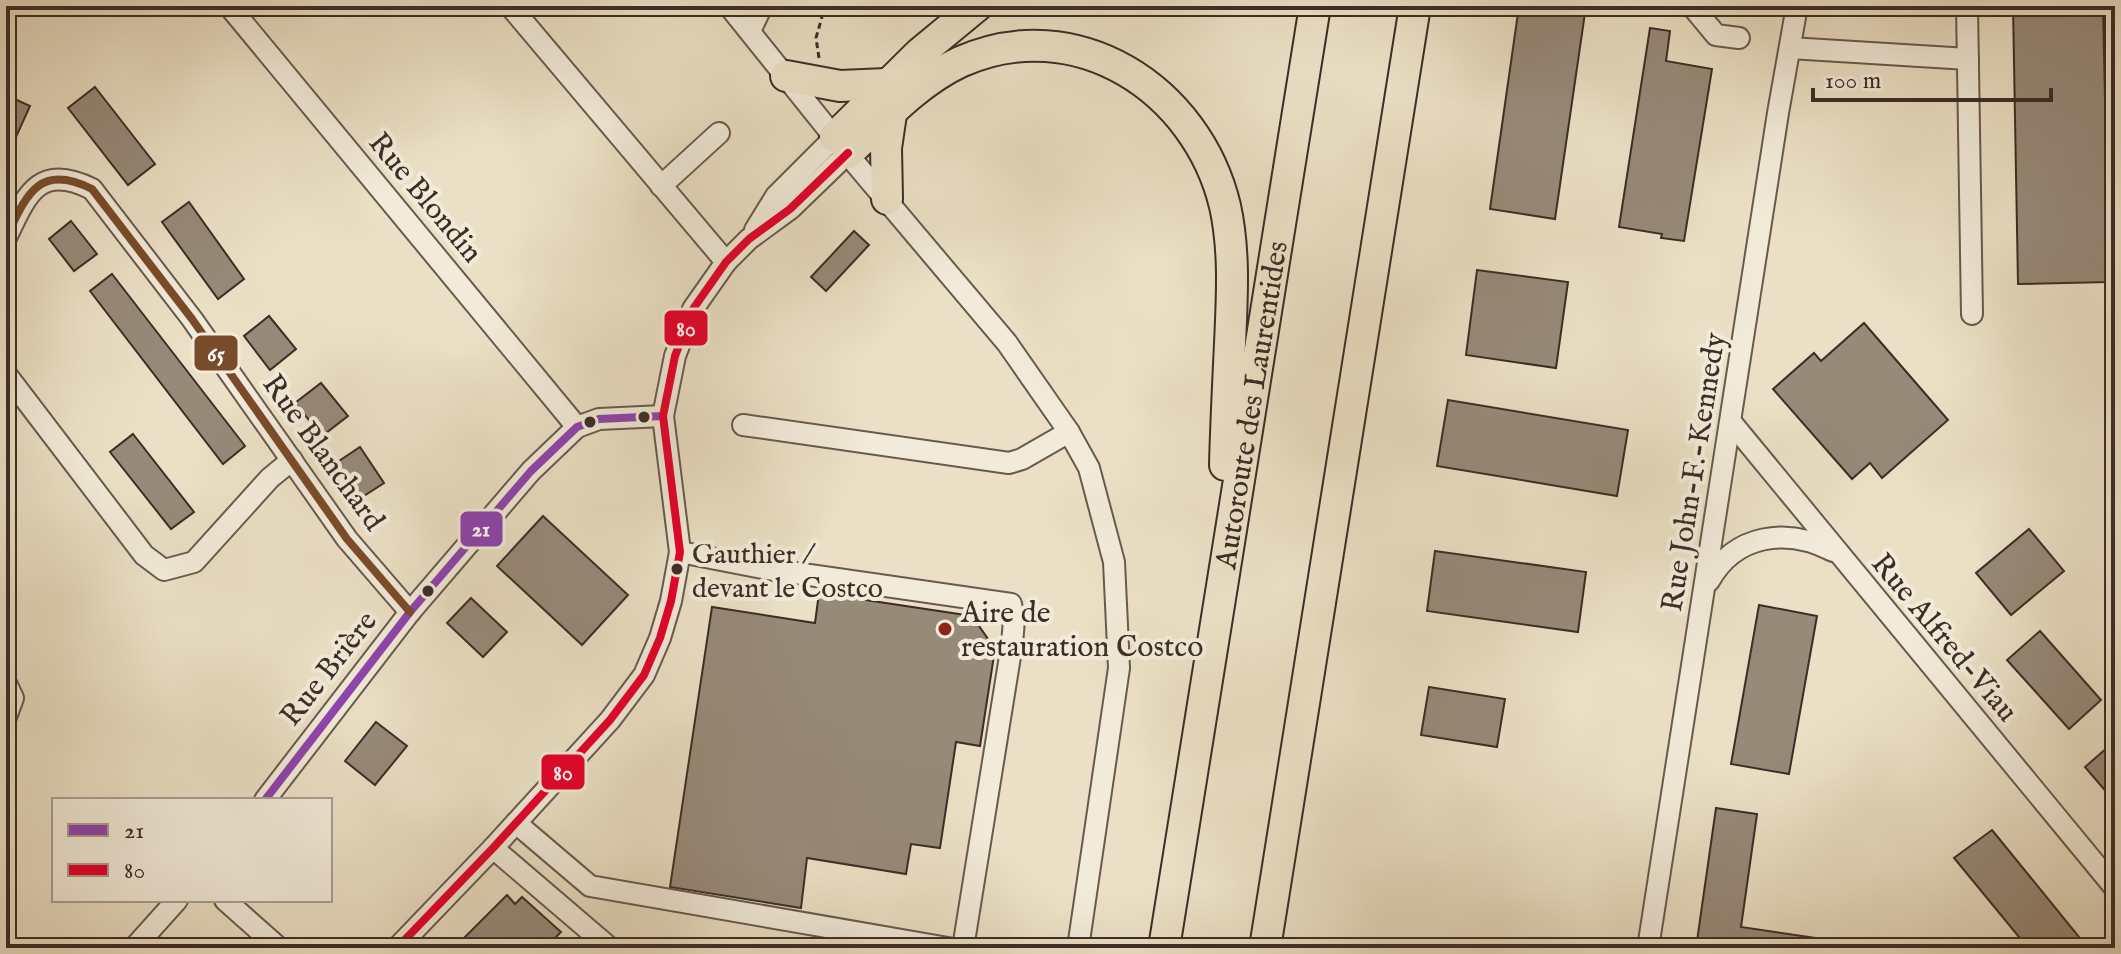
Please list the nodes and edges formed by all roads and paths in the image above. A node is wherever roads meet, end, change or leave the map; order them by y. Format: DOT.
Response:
graph roads {
  1 [pos="229,6"];
  2 [pos="510,6"];
  3 [pos="729,6"];
  4 [pos="762,6"];
  5 [pos="825,6"];
  6 [pos="977,6"];
  7 [pos="1315,6"];
  8 [pos="1415,6"];
  9 [pos="1435,6"];
  10 [pos="1692,6"];
  11 [pos="1797,6"];
  12 [pos="1967,6"];
  13 [pos="750,31"];
  14 [pos="1739,38"];
  15 [pos="1790,48"];
  16 [pos="1968,59"];
  17 [pos="820,62"];
  18 [pos="786,76"];
  19 [pos="887,84"];
  20 [pos="891,114"];
  21 [pos="719,133"];
  22 [pos="842,145"];
  23 [pos="1391,151"];
  24 [pos="661,186"];
  25 [pos="887,199"];
  26 [pos="6,238"];
  27 [pos="726,262"];
  28 [pos="1972,314"];
  29 [pos="6,374"];
  30 [pos="663,416"];
  31 [pos="1731,422"];
  32 [pos="743,425"];
  33 [pos="577,427"];
  34 [pos="1069,432"];
  35 [pos="292,460"];
  36 [pos="680,552"];
  37 [pos="1836,552"];
  38 [pos="1705,587"];
  39 [pos="1219,603"];
  40 [pos="410,612"];
  41 [pos="267,798"];
  42 [pos="516,823"];
  43 [pos="493,848"];
  44 [pos="2115,888"];
  45 [pos="175,902"];
  46 [pos="227,902"];
  47 [pos="134,948"];
  48 [pos="279,948"];
  49 [pos="397,948"];
  50 [pos="610,948"];
  51 [pos="948,948"];
  52 [pos="963,948"];
  53 [pos="1078,948"];
  54 [pos="1164,948"];
  55 [pos="1265,948"];
  56 [pos="1648,948"];
  1 -- 33 [label="street, Rue Blondin"];
  2 -- 24 [label="street"];
  3 -- 13 [label="street"];
  4 -- 13 [label="street"];
  5 -- 17 [label="path"];
  6 -- 19 [label="highway"];
  7 -- 39 [label="highway, Autoroute des Laurentides"];
  8 -- 23 [label="highway"];
  9 -- 23 [label="highway"];
  10 -- 14 [label="street"];
  11 -- 15 [label="street, Rue John-F.-Kennedy"];
  12 -- 16 [label="street"];
  13 -- 18 [label="street"];
  15 -- 16 [label="street"];
  15 -- 31 [label="street, Rue John-F.-Kennedy"];
  16 -- 28 [label="street"];
  18 -- 19 [label="highway"];
  18 -- 22 [label="street"];
  19 -- 22 [label="highway"];
  20 -- 22 [label="highway"];
  20 -- 25 [label="highway"];
  20 -- 39 [label="highway"];
  21 -- 24 [label="street"];
  22 -- 25 [label="street"];
  22 -- 27 [label="street"];
  23 -- 55 [label="highway"];
  24 -- 27 [label="street"];
  25 -- 34 [label="street"];
  26 -- 35 [label="street, Rue Blanchard"];
  27 -- 30 [label="street"];
  29 -- 35 [label="street"];
  30 -- 33 [label="street"];
  30 -- 36 [label="street"];
  31 -- 37 [label="street, Rue Alfred-Viau"];
  31 -- 38 [label="street, Rue John-F.-Kennedy"];
  32 -- 34 [label="street"];
  33 -- 40 [label="street, Rue Brière"];
  34 -- 53 [label="street"];
  35 -- 40 [label="street, Rue Blanchard"];
  36 -- 42 [label="street"];
  36 -- 52 [label="street"];
  37 -- 38 [label="street"];
  37 -- 44 [label="street, Rue Alfred-Viau"];
  38 -- 56 [label="street, Rue John-F.-Kennedy"];
  39 -- 54 [label="highway, Autoroute des Laurentides"];
  40 -- 41 [label="street, Rue Brière"];
  42 -- 43 [label="street"];
  42 -- 51 [label="street"];
  43 -- 49 [label="street"];
  43 -- 50 [label="street"];
  45 -- 47 [label="street"];
  46 -- 48 [label="street"];
}
